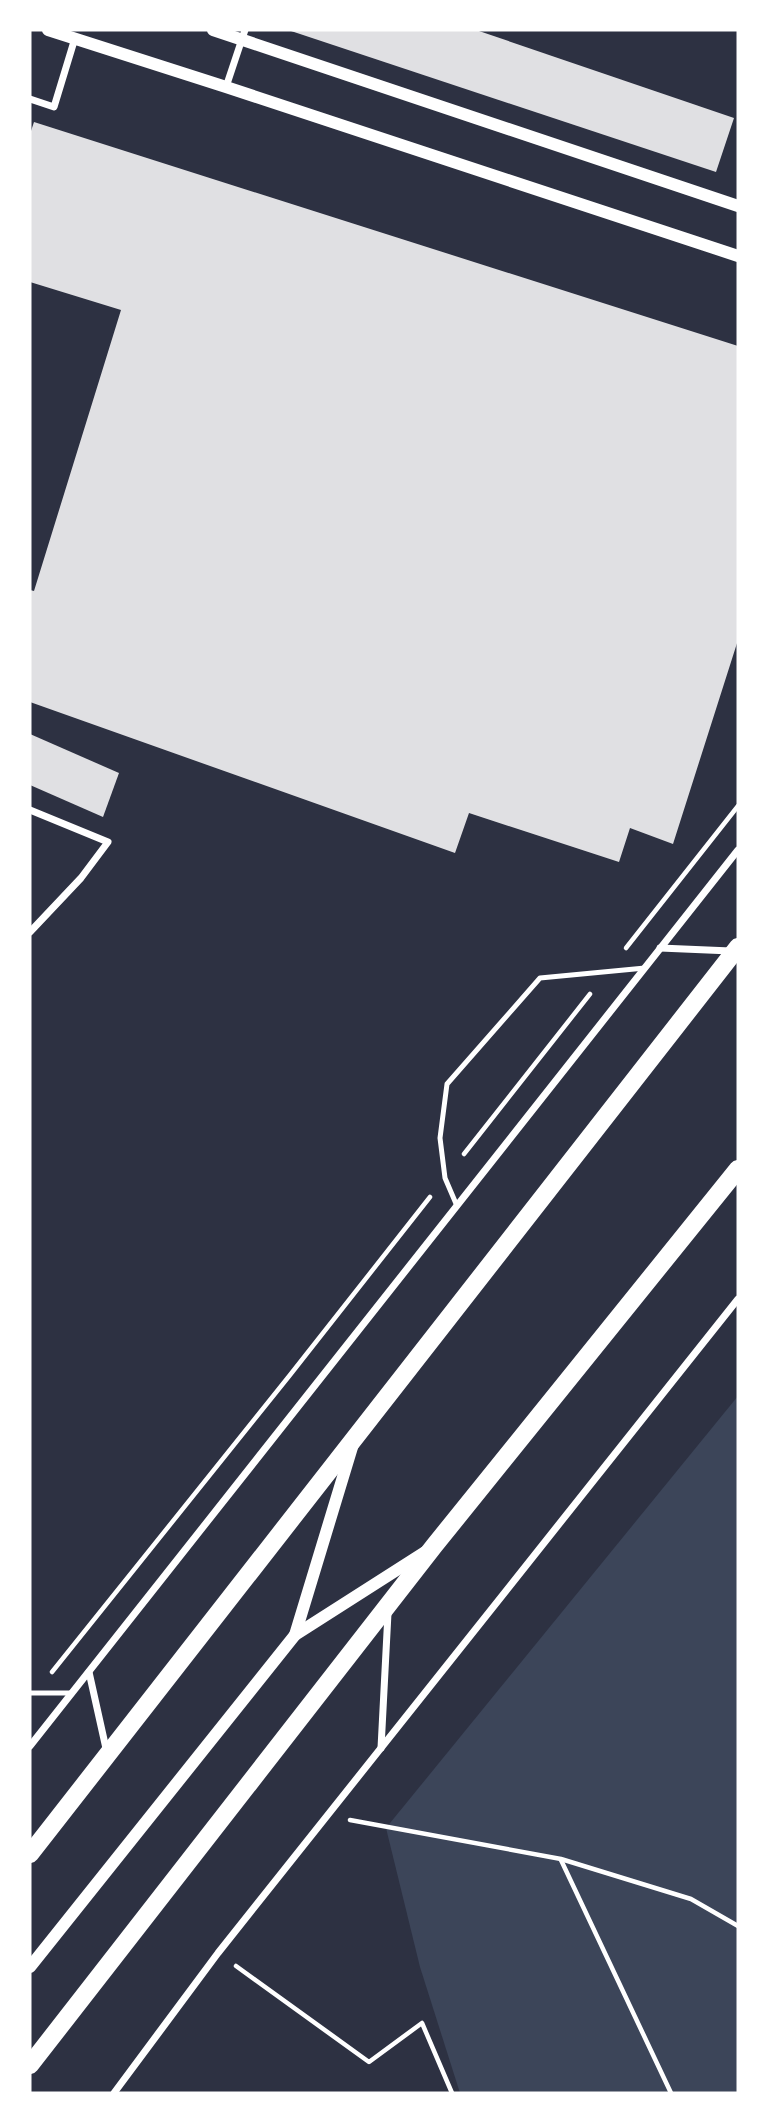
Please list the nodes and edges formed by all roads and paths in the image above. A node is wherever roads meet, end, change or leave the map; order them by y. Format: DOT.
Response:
graph roads {
  1 [pos="48,30"];
  2 [pos="213,30"];
  3 [pos="244,34"];
  4 [pos="75,38"];
  5 [pos="226,86"];
  6 [pos="30,99"];
  7 [pos="738,206"];
  8 [pos="738,256"];
  9 [pos="738,806"];
  10 [pos="30,810"];
  11 [pos="738,850"];
  12 [pos="30,933"];
  13 [pos="660,948"];
  14 [pos="737,949"];
  15 [pos="645,968"];
  16 [pos="607,972"];
  17 [pos="738,1169"];
  18 [pos="445,1178"];
  19 [pos="457,1206"];
  20 [pos="738,1299"];
  21 [pos="356,1437"];
  22 [pos="434,1546"];
  23 [pos="389,1605"];
  24 [pos="295,1635"];
  25 [pos="89,1672"];
  26 [pos="32,1693"];
  27 [pos="72,1693"];
  28 [pos="30,1746"];
  29 [pos="381,1749"];
  30 [pos="108,1754"];
  31 [pos="328,1816"];
  32 [pos="30,1854"];
  33 [pos="561,1859"];
  34 [pos="738,1926"];
  35 [pos="218,1953"];
  36 [pos="30,1967"];
  37 [pos="30,2065"];
  38 [pos="114,2093"];
  39 [pos="452,2093"];
  40 [pos="671,2093"];
  1 -- 4 [label="street"];
  2 -- 3 [label="street"];
  3 -- 5 [label="street"];
  3 -- 7 [label="street"];
  4 -- 5 [label="street"];
  4 -- 6 [label="street"];
  5 -- 8 [label="street"];
  9 -- 16 [label="path"];
  10 -- 12 [label="street"];
  11 -- 13 [label="street"];
  13 -- 14 [label="street"];
  13 -- 15 [label="street"];
  14 -- 21 [label="main road"];
  15 -- 16 [label="lane"];
  15 -- 19 [label="street"];
  16 -- 18 [label="path"];
  16 -- 18 [label="lane"];
  17 -- 22 [label="main road"];
  18 -- 19 [label="lane"];
  18 -- 26 [label="path"];
  19 -- 25 [label="street"];
  20 -- 29 [label="street"];
  21 -- 24 [label="street"];
  21 -- 30 [label="main road"];
  22 -- 23 [label="main road"];
  22 -- 24 [label="street"];
  23 -- 29 [label="street"];
  23 -- 37 [label="main road"];
  24 -- 36 [label="street"];
  25 -- 27 [label="street"];
  25 -- 30 [label="street"];
  26 -- 27 [label="lane"];
  27 -- 28 [label="street"];
  29 -- 31 [label="street"];
  30 -- 32 [label="main road"];
  31 -- 33 [label="path"];
  31 -- 35 [label="street"];
  33 -- 34 [label="path"];
  33 -- 40 [label="path"];
  35 -- 38 [label="street"];
  35 -- 39 [label="path"];
}
